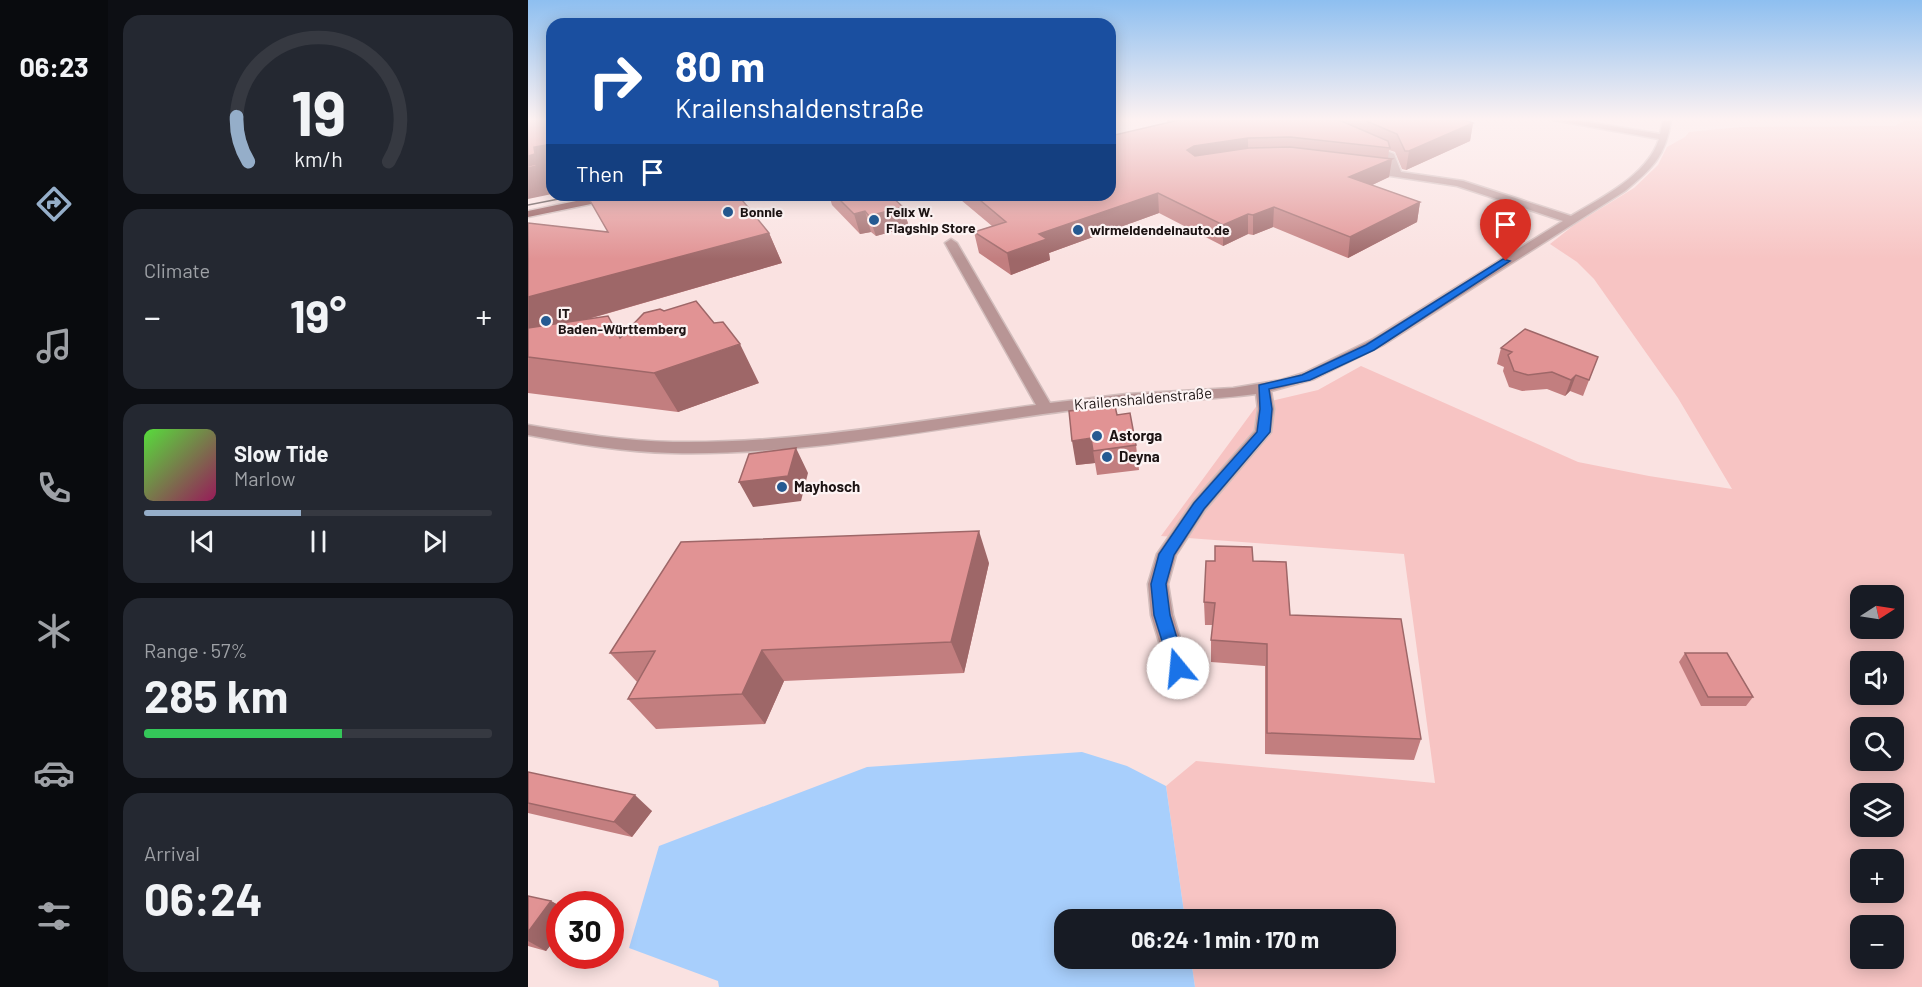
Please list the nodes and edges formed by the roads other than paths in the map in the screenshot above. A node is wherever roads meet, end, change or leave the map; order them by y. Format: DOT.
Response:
graph roads {
  1 [pos="1394,166"];
  2 [pos="1648,166"];
  3 [pos="1352,168"];
  4 [pos="1396,173"];
  5 [pos="591,201"];
  6 [pos="528,214"];
  7 [pos="1571,220"];
  8 [pos="951,243"];
  9 [pos="1263,387"];
  10 [pos="1046,409"];
  11 [pos="528,430"];
  12 [pos="1178,668"];
  1 -- 4 [label="street"];
  2 -- 7 [label="street, Krailenshaldenstraße"];
  3 -- 4 [label="street"];
  4 -- 7 [label="street"];
  5 -- 6 [label="main road"];
  7 -- 9 [label="street, Krailenshaldenstraße"];
  8 -- 10 [label="street"];
  9 -- 10 [label="street, Krailenshaldenstraße"];
  9 -- 12 [label="street"];
  10 -- 11 [label="street, Krailenshaldenstraße"];
}
